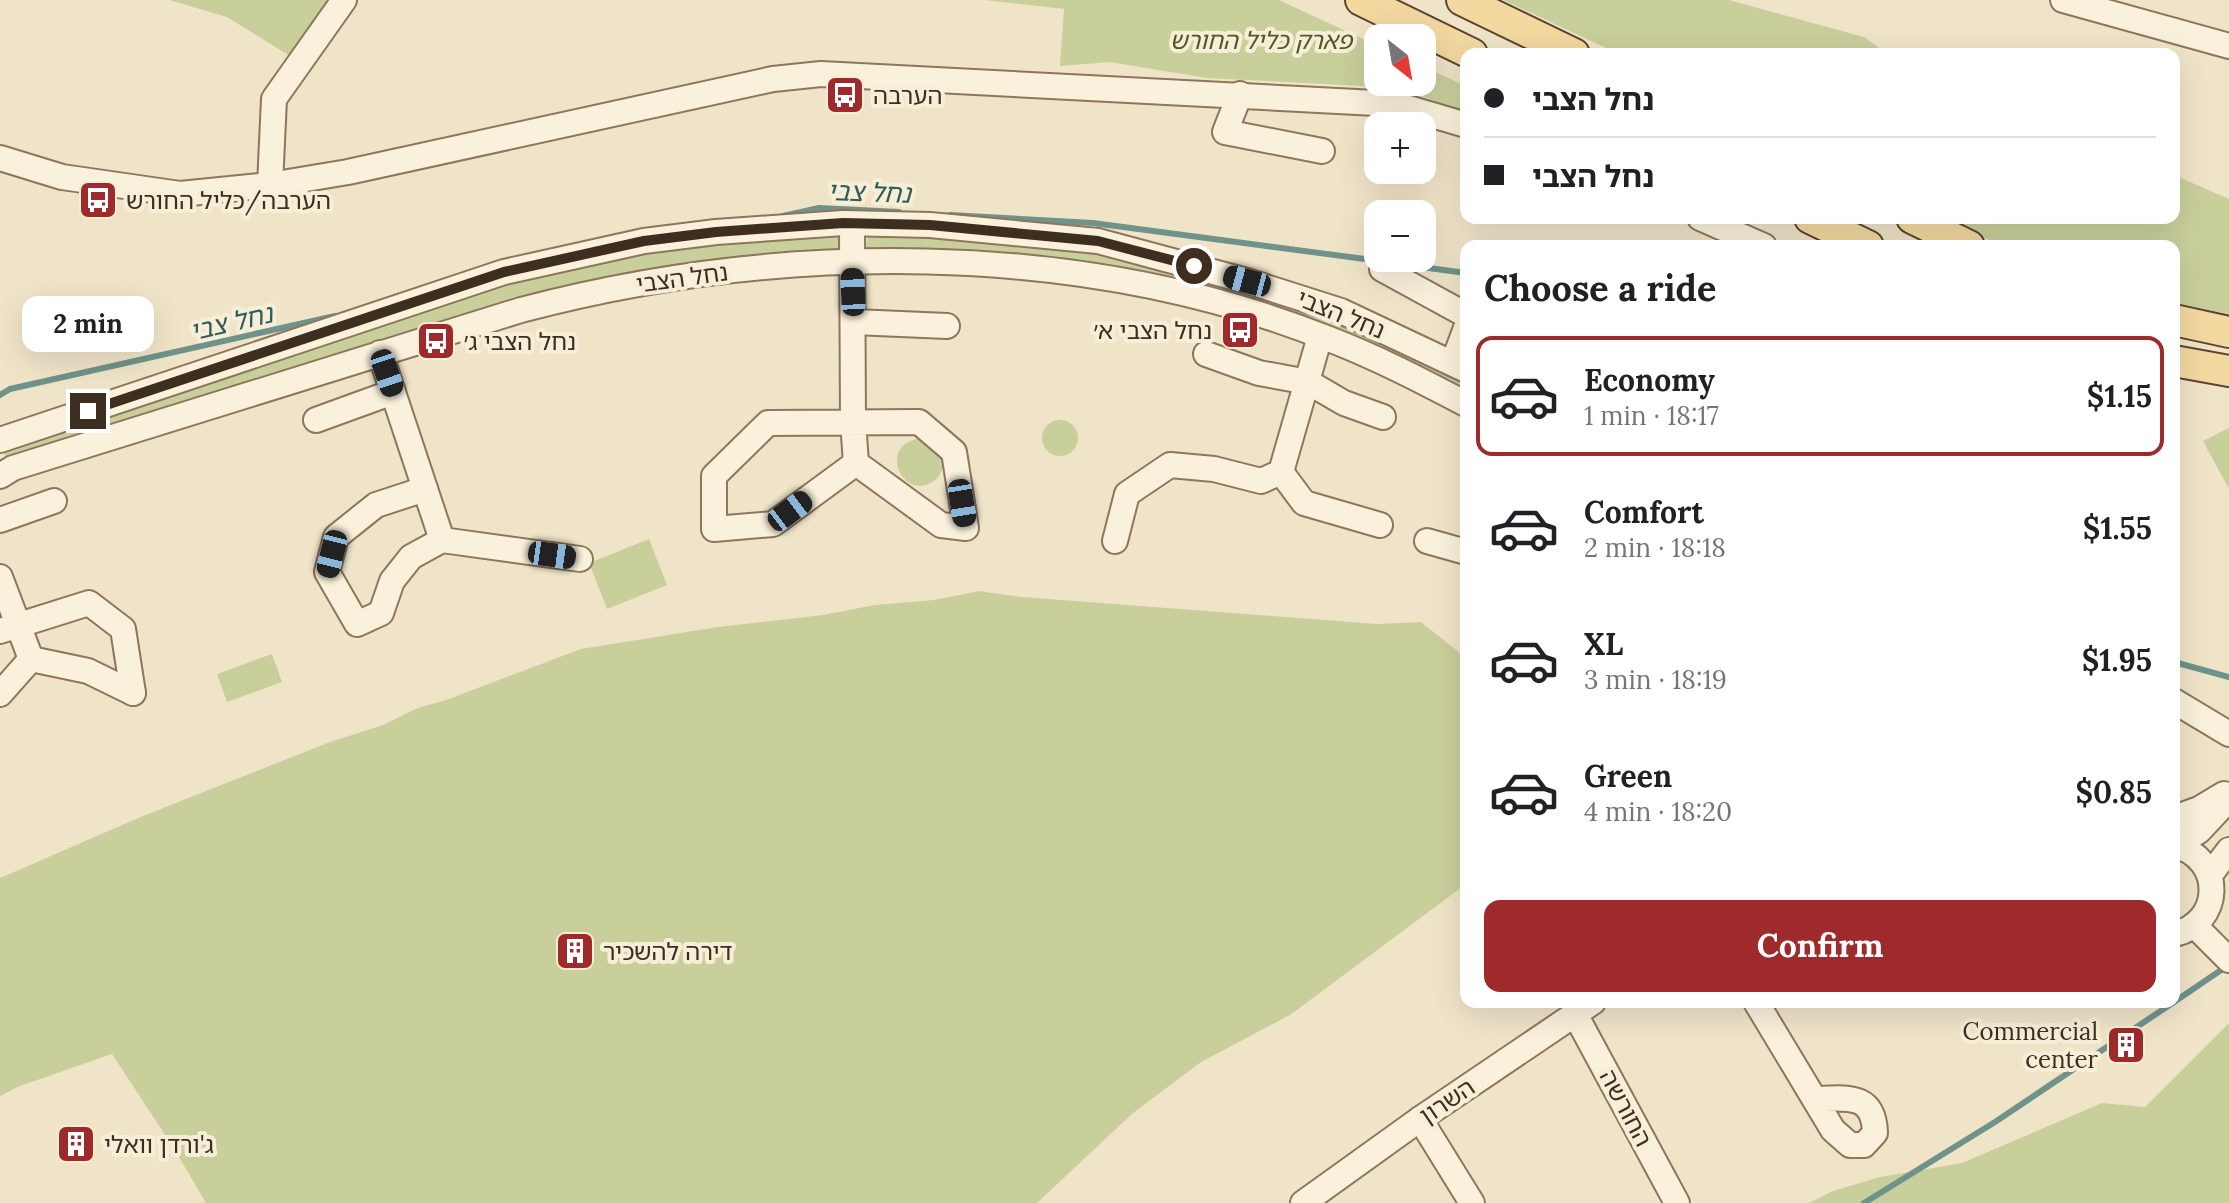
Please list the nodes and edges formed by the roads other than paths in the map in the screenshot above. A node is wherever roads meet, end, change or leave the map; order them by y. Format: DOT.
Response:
graph roads {
  1 [pos="344,0"];
  2 [pos="1361,0"];
  3 [pos="1462,0"];
  4 [pos="2063,0"];
  5 [pos="2229,46"];
  6 [pos="1460,48"];
  7 [pos="1562,48"];
  8 [pos="1240,94"];
  9 [pos="1460,123"];
  10 [pos="1322,151"];
  11 [pos="0,158"];
  12 [pos="270,185"];
  13 [pos="852,224"];
  14 [pos="1714,224"];
  15 [pos="1822,224"];
  16 [pos="1924,224"];
  17 [pos="1750,240"];
  18 [pos="1856,240"];
  19 [pos="1957,240"];
  20 [pos="853,263"];
  21 [pos="1387,272"];
  22 [pos="1460,312"];
  23 [pos="2180,321"];
  24 [pos="854,322"];
  25 [pos="947,326"];
  26 [pos="2229,332"];
  27 [pos="1320,336"];
  28 [pos="380,353"];
  29 [pos="1206,354"];
  30 [pos="2180,362"];
  31 [pos="1459,366"];
  32 [pos="2229,371"];
  33 [pos="1308,382"];
  34 [pos="393,392"];
  35 [pos="1460,401"];
  36 [pos="1383,417"];
  37 [pos="316,420"];
  38 [pos="853,422"];
  39 [pos="0,440"];
  40 [pos="856,463"];
  41 [pos="1281,472"];
  42 [pos="0,476"];
  43 [pos="425,489"];
  44 [pos="54,501"];
  45 [pos="0,520"];
  46 [pos="1380,525"];
  47 [pos="442,540"];
  48 [pos="1115,541"];
  49 [pos="1427,541"];
  50 [pos="1460,550"];
  51 [pos="580,559"];
  52 [pos="0,577"];
  53 [pos="9,628"];
  54 [pos="31,659"];
  55 [pos="0,694"];
  56 [pos="2180,705"];
  57 [pos="2229,734"];
  58 [pos="2229,790"];
  59 [pos="2229,799"];
  60 [pos="2180,816"];
  61 [pos="2180,842"];
  62 [pos="2180,847"];
  63 [pos="2229,850"];
  64 [pos="2210,875"];
  65 [pos="2184,930"];
  66 [pos="2229,960"];
  67 [pos="1584,1008"];
  68 [pos="1760,1008"];
  69 [pos="1816,1099"];
  70 [pos="1420,1119"];
  71 [pos="1303,1203"];
  72 [pos="1472,1203"];
  73 [pos="1677,1203"];
  1 -- 12 [label="street"];
  2 -- 6 [label="main road"];
  3 -- 7 [label="main road"];
  4 -- 5 [label="street"];
  8 -- 9 [label="street"];
  8 -- 10 [label="street"];
  8 -- 12 [label="street"];
  11 -- 12 [label="street"];
  13 -- 20 [label="street"];
  13 -- 31 [label="street, נחל הצבי"];
  13 -- 39 [label="street, נחל הצבי"];
  14 -- 17 [label="street"];
  15 -- 18 [label="main road"];
  16 -- 19 [label="main road"];
  20 -- 24 [label="street"];
  20 -- 27 [label="street, נחל הצבי"];
  20 -- 28 [label="street, נחל הצבי"];
  21 -- 22 [label="street"];
  23 -- 26 [label="main road"];
  24 -- 25 [label="street"];
  24 -- 38 [label="street"];
  27 -- 33 [label="street"];
  27 -- 35 [label="street, נחל הצבי"];
  28 -- 34 [label="street"];
  28 -- 42 [label="street, נחל הצבי"];
  29 -- 33 [label="street"];
  30 -- 32 [label="main road"];
  33 -- 36 [label="street"];
  33 -- 41 [label="street"];
  34 -- 37 [label="street"];
  34 -- 43 [label="street"];
  38 -- 40 [label="street"];
  38 -- 40 [label="street"];
  38 -- 40 [label="street"];
  41 -- 46 [label="street"];
  41 -- 48 [label="street"];
  43 -- 47 [label="street"];
  43 -- 47 [label="street"];
  44 -- 45 [label="street"];
  47 -- 51 [label="street"];
  49 -- 50 [label="street"];
  52 -- 53 [label="street"];
  53 -- 54 [label="street"];
  53 -- 54 [label="street"];
  54 -- 55 [label="street"];
  56 -- 57 [label="street"];
  58 -- 60 [label="street"];
  59 -- 61 [label="street"];
  62 -- 64 [label="street"];
  63 -- 64 [label="street"];
  64 -- 65 [label="street"];
  65 -- 66 [label="street"];
  67 -- 70 [label="street, השרון"];
  67 -- 73 [label="street, החורשה"];
  68 -- 69 [label="street"];
  70 -- 71 [label="street, השרון"];
  70 -- 72 [label="street"];
}
